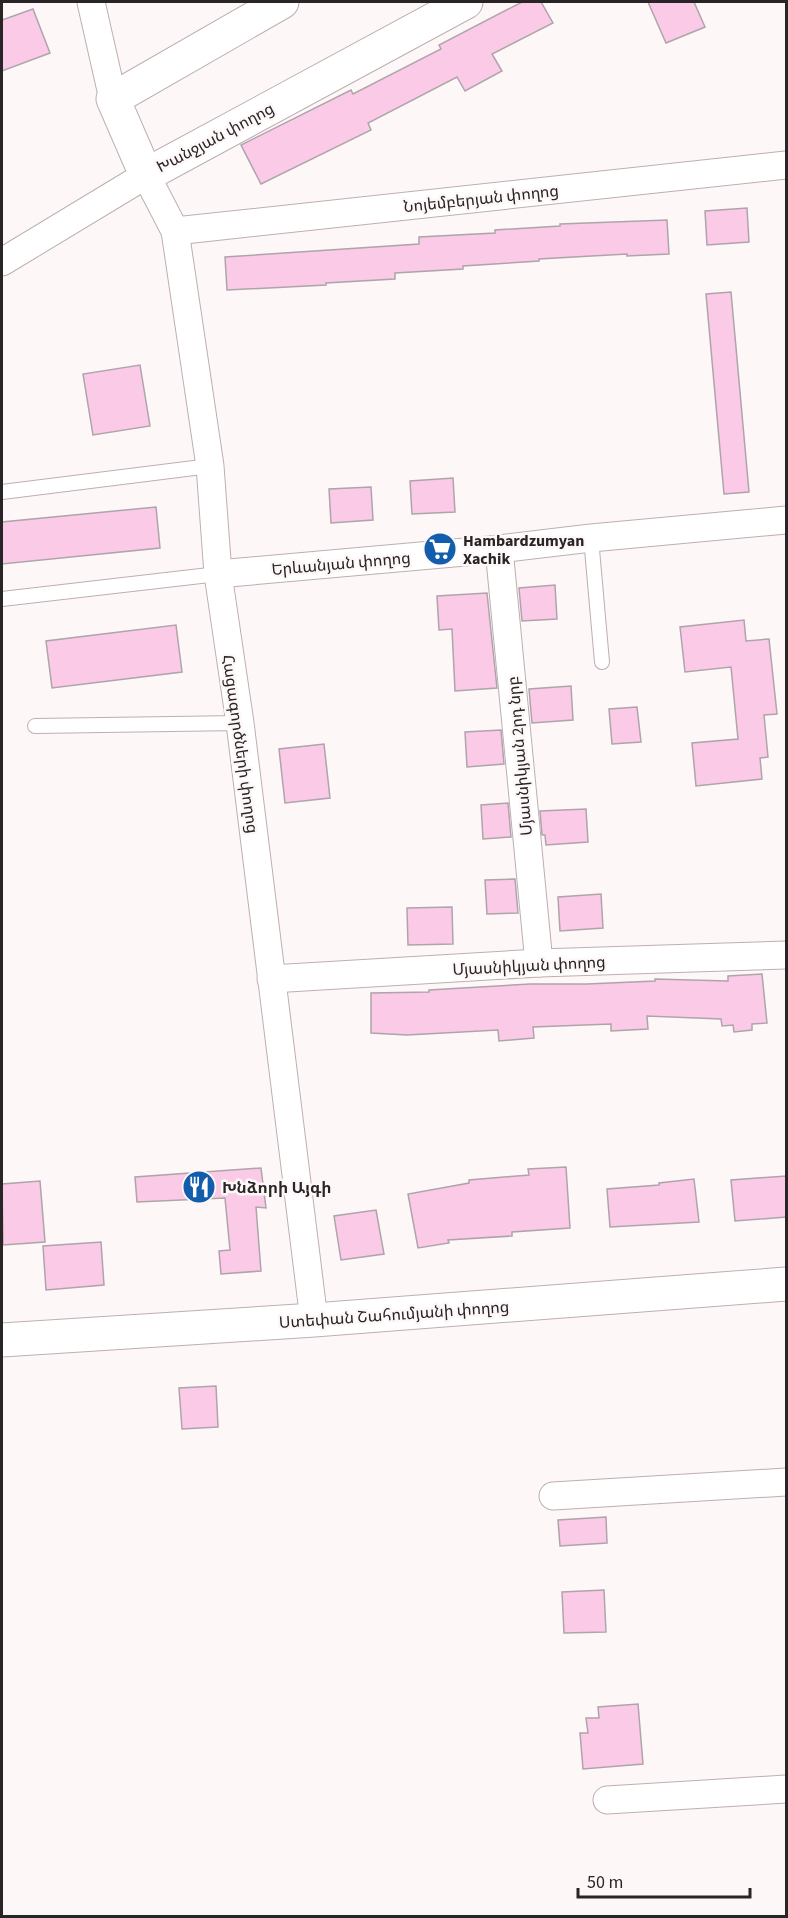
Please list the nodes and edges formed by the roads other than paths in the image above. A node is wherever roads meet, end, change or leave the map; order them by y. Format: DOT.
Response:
graph roads {
  1 [pos="91,2"];
  2 [pos="282,2"];
  3 [pos="466,2"];
  4 [pos="113,99"];
  5 [pos="786,165"];
  6 [pos="146,175"];
  7 [pos="175,231"];
  8 [pos="2,262"];
  9 [pos="210,466"];
  10 [pos="2,492"];
  11 [pos="786,520"];
  12 [pos="591,538"];
  13 [pos="500,549"];
  14 [pos="218,574"];
  15 [pos="2,599"];
  16 [pos="602,663"];
  17 [pos="240,723"];
  18 [pos="35,726"];
  19 [pos="786,955"];
  20 [pos="539,963"];
  21 [pos="271,979"];
  22 [pos="786,1284"];
  23 [pos="314,1320"];
  24 [pos="2,1340"];
  25 [pos="786,1482"];
  26 [pos="553,1496"];
  27 [pos="786,1789"];
  28 [pos="607,1800"];
  1 -- 4 [label="street"];
  2 -- 4 [label="main road"];
  3 -- 6 [label="main road, Խանջյան փողոց"];
  4 -- 6 [label="main road, Խանջյան փողոց"];
  5 -- 7 [label="street, Նոյեմբերյան փողոց"];
  6 -- 7 [label="street, Հացագործների փողոց"];
  6 -- 8 [label="street"];
  7 -- 9 [label="street, Հացագործների փողոց"];
  9 -- 10 [label="lane"];
  9 -- 14 [label="street, Հացագործների փողոց"];
  11 -- 12 [label="street, Երևանյան փողոց"];
  12 -- 13 [label="street, Երևանյան փողոց"];
  12 -- 16 [label="lane"];
  13 -- 14 [label="street, Երևանյան փողոց"];
  13 -- 20 [label="street, Մյասնիկյան 2րդ նրբ"];
  14 -- 15 [label="lane"];
  14 -- 17 [label="street, Հացագործների փողոց"];
  17 -- 18 [label="lane"];
  17 -- 21 [label="street, Հացագործների փողոց"];
  19 -- 20 [label="street, Մյասնիկյան փողոց"];
  20 -- 21 [label="street, Մյասնիկյան փողոց"];
  21 -- 23 [label="street, Հացագործների փողոց"];
  22 -- 23 [label="main road, Ստեփան Շահումյանի փողոց"];
  23 -- 24 [label="main road, Ստեփան Շահումյանի փողոց"];
  25 -- 26 [label="street"];
  27 -- 28 [label="street"];
}
